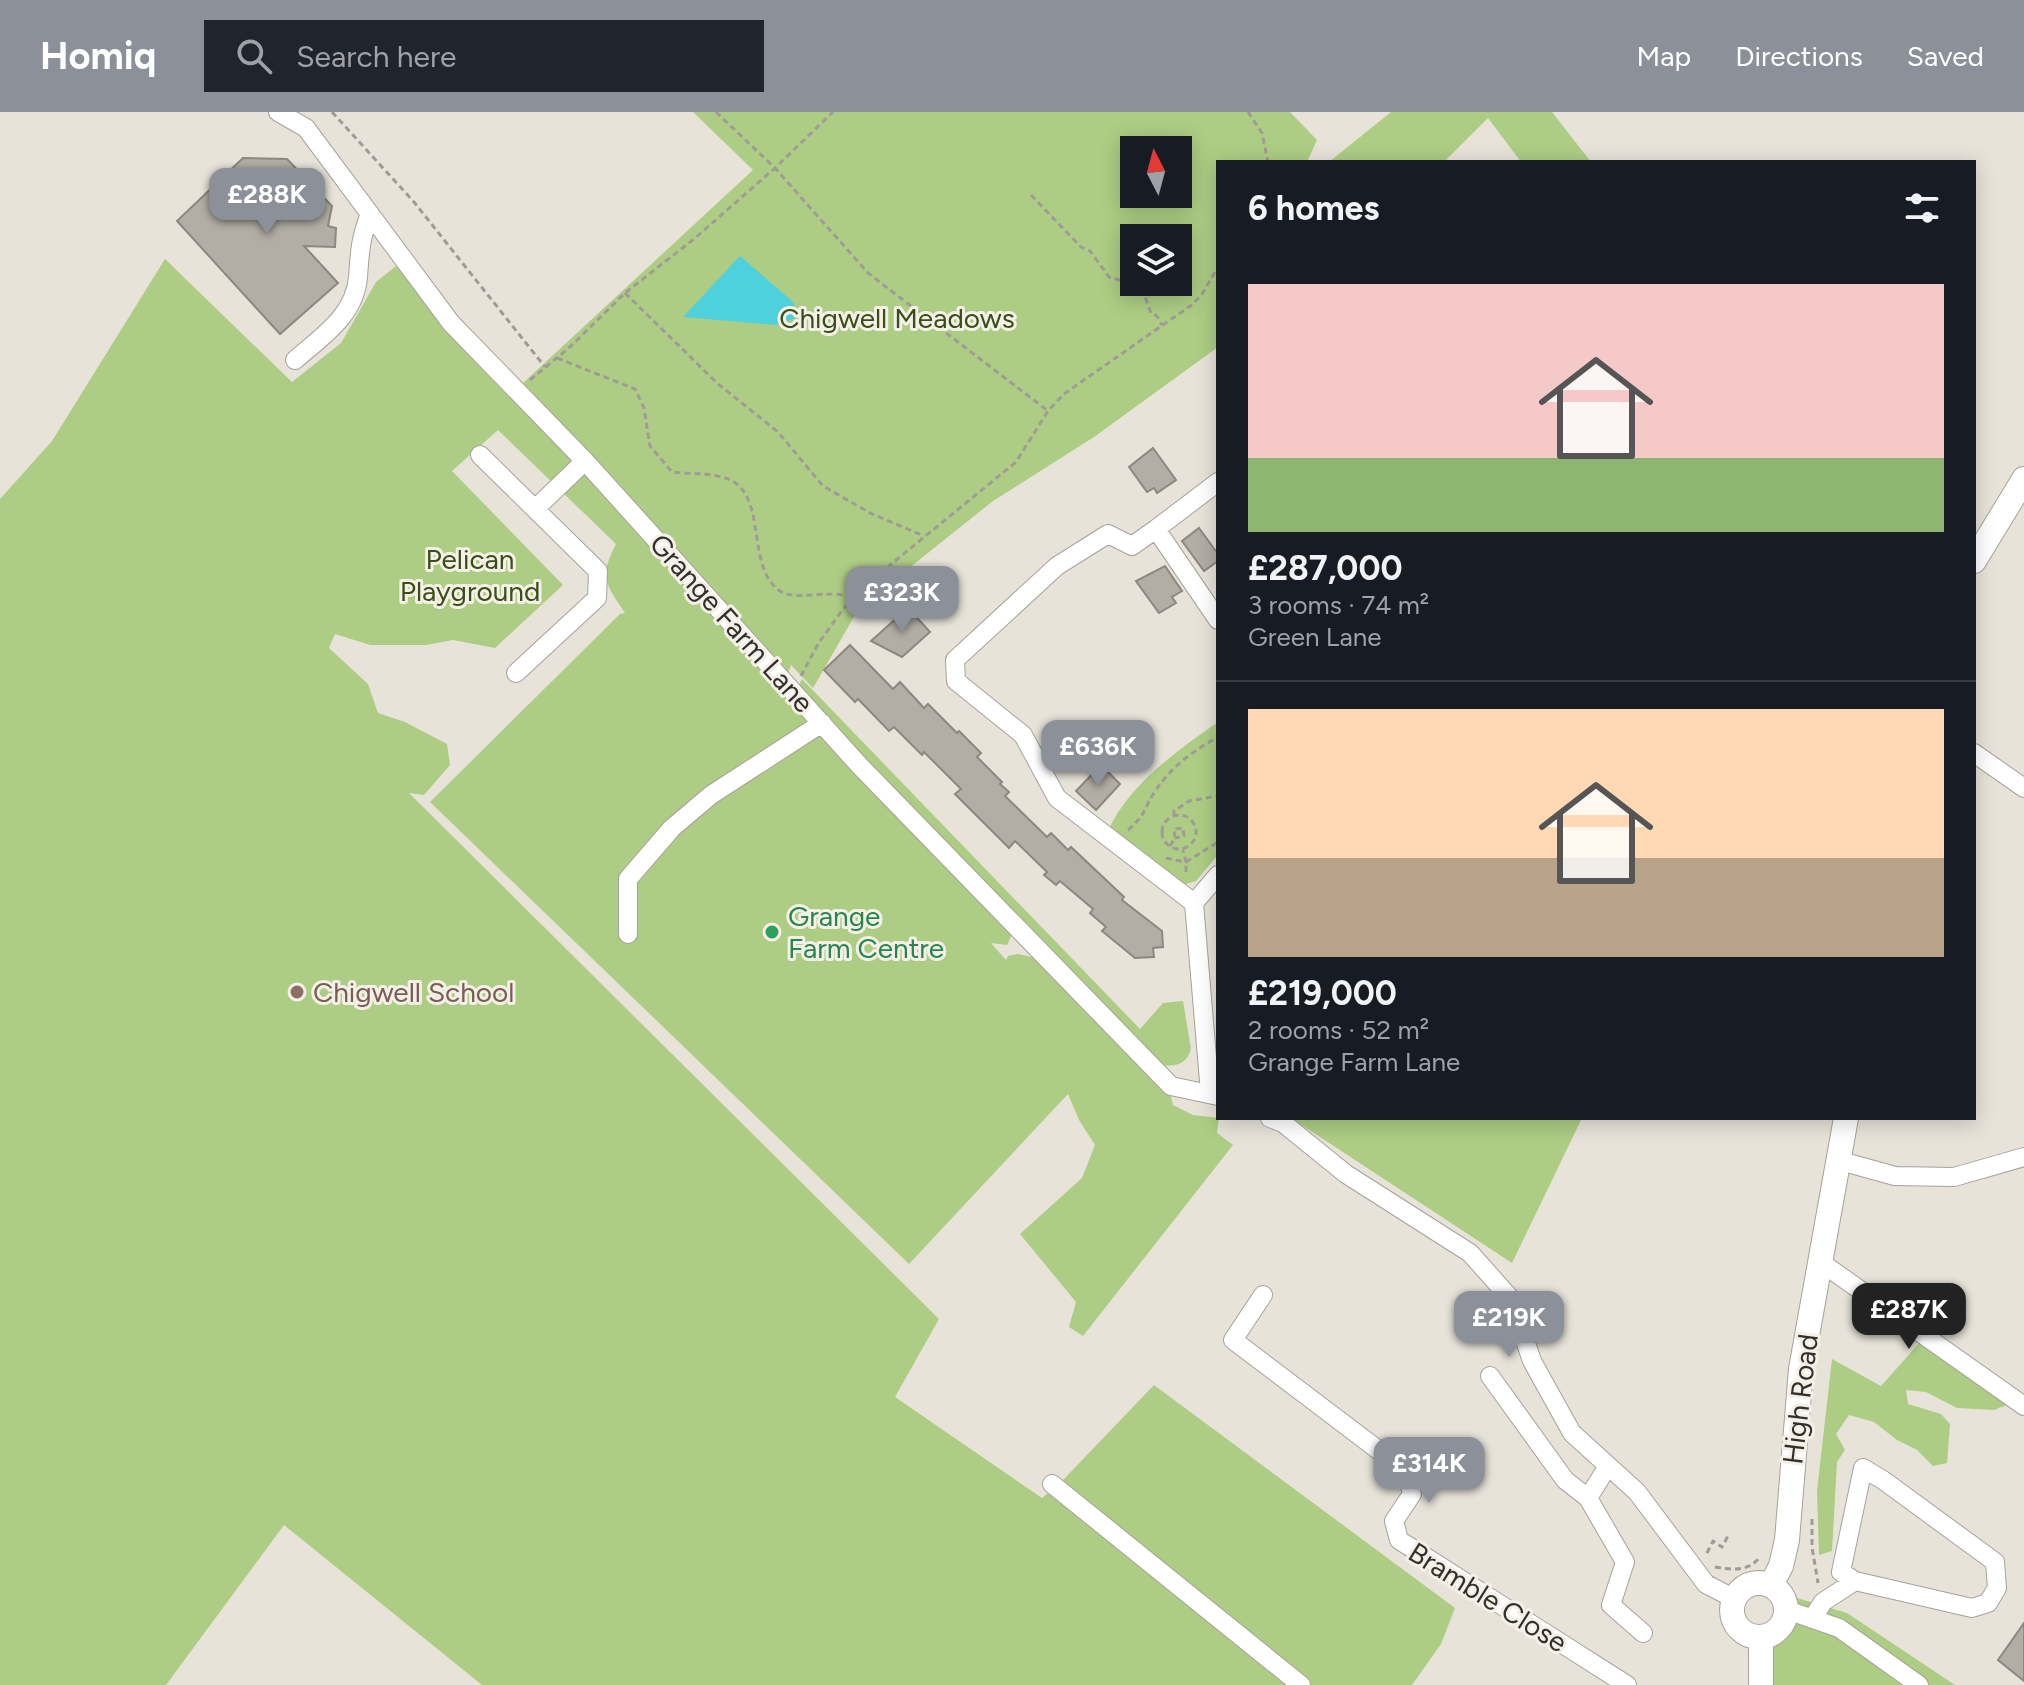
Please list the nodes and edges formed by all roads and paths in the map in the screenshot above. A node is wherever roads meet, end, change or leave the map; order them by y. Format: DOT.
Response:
graph roads {
  1 [pos="278,112"];
  2 [pos="332,112"];
  3 [pos="716,112"];
  4 [pos="833,112"];
  5 [pos="1248,112"];
  6 [pos="1268,160"];
  7 [pos="775,168"];
  8 [pos="1031,195"];
  9 [pos="369,216"];
  10 [pos="1216,270"];
  11 [pos="625,293"];
  12 [pos="1162,325"];
  13 [pos="557,358"];
  14 [pos="295,360"];
  15 [pos="545,367"];
  16 [pos="519,391"];
  17 [pos="1048,411"];
  18 [pos="480,455"];
  19 [pos="585,461"];
  20 [pos="2024,479"];
  21 [pos="1216,484"];
  22 [pos="535,509"];
  23 [pos="1156,529"];
  24 [pos="924,536"];
  25 [pos="1976,558"];
  26 [pos="853,599"];
  27 [pos="1216,617"];
  28 [pos="516,673"];
  29 [pos="793,691"];
  30 [pos="822,723"];
  31 [pos="1216,738"];
  32 [pos="1976,754"];
  33 [pos="2024,788"];
  34 [pos="1216,796"];
  35 [pos="1174,816"];
  36 [pos="1189,818"];
  37 [pos="1165,823"];
  38 [pos="1183,828"];
  39 [pos="1174,829"];
  40 [pos="1128,830"];
  41 [pos="1136,835"];
  42 [pos="1184,836"];
  43 [pos="1175,838"];
  44 [pos="1112,842"];
  45 [pos="1193,843"];
  46 [pos="1216,843"];
  47 [pos="1170,846"];
  48 [pos="1183,849"];
  49 [pos="1157,851"];
  50 [pos="1186,862"];
  51 [pos="1186,873"];
  52 [pos="1216,877"];
  53 [pos="1194,903"];
  54 [pos="628,934"];
  55 [pos="1214,1094"];
  56 [pos="1275,1120"];
  57 [pos="1846,1120"];
  58 [pos="2024,1157"];
  59 [pos="1837,1160"];
  60 [pos="1819,1261"];
  61 [pos="1263,1295"];
  62 [pos="1490,1376"];
  63 [pos="2024,1406"];
  64 [pos="1608,1466"];
  65 [pos="1052,1484"];
  66 [pos="1588,1498"];
  67 [pos="1812,1518"];
  68 [pos="1729,1534"];
  69 [pos="1762,1555"];
  70 [pos="1703,1560"];
  71 [pos="1712,1566"];
  72 [pos="1855,1581"];
  73 [pos="1771,1585"];
  74 [pos="1733,1598"];
  75 [pos="1823,1602"];
  76 [pos="1787,1610"];
  77 [pos="1812,1619"];
  78 [pos="1643,1633"];
  79 [pos="1761,1638"];
  80 [pos="1301,1685"];
  81 [pos="1627,1685"];
  82 [pos="1761,1685"];
  83 [pos="1919,1685"];
  1 -- 9 [label="street, Grange Farm Lane"];
  2 -- 15 [label="path"];
  3 -- 7 [label="path"];
  4 -- 7 [label="path"];
  5 -- 6 [label="path"];
  7 -- 11 [label="path"];
  7 -- 17 [label="path"];
  8 -- 12 [label="path"];
  9 -- 14 [label="street"];
  9 -- 16 [label="street, Grange Farm Lane"];
  10 -- 12 [label="path"];
  11 -- 13 [label="path"];
  11 -- 24 [label="path"];
  12 -- 17 [label="path"];
  13 -- 15 [label="path"];
  13 -- 26 [label="path"];
  15 -- 16 [label="path"];
  16 -- 19 [label="street, Grange Farm Lane"];
  17 -- 24 [label="path"];
  18 -- 22 [label="street"];
  19 -- 22 [label="street"];
  19 -- 29 [label="street, Grange Farm Lane"];
  20 -- 25 [label="main road"];
  21 -- 23 [label="street"];
  22 -- 28 [label="street"];
  23 -- 27 [label="street"];
  23 -- 44 [label="street"];
  24 -- 26 [label="path"];
  26 -- 29 [label="path"];
  29 -- 30 [label="street, Grange Farm Lane"];
  30 -- 54 [label="street"];
  30 -- 55 [label="street, Grange Farm Lane"];
  31 -- 40 [label="path"];
  32 -- 33 [label="street"];
  34 -- 35 [label="path"];
  35 -- 36 [label="path"];
  35 -- 37 [label="path"];
  36 -- 38 [label="path"];
  36 -- 45 [label="path"];
  37 -- 39 [label="path"];
  37 -- 47 [label="path"];
  38 -- 39 [label="path"];
  38 -- 42 [label="path"];
  39 -- 43 [label="path"];
  40 -- 41 [label="path"];
  40 -- 44 [label="path"];
  42 -- 43 [label="path"];
  42 -- 45 [label="path"];
  43 -- 47 [label="path"];
  44 -- 53 [label="street"];
  45 -- 48 [label="path"];
  46 -- 50 [label="path"];
  47 -- 48 [label="path"];
  48 -- 50 [label="path"];
  49 -- 50 [label="path"];
  50 -- 51 [label="path"];
  52 -- 53 [label="street"];
  53 -- 55 [label="street"];
  56 -- 64 [label="street"];
  57 -- 59 [label="main road, High Road"];
  58 -- 59 [label="street"];
  59 -- 60 [label="main road, High Road"];
  60 -- 63 [label="street"];
  60 -- 73 [label="main road, High Road"];
  61 -- 81 [label="street, Bramble Close"];
  62 -- 66 [label="street"];
  64 -- 66 [label="street"];
  64 -- 74 [label="street"];
  65 -- 80 [label="street"];
  66 -- 78 [label="street"];
  67 -- 75 [label="path"];
  68 -- 70 [label="path"];
  69 -- 71 [label="path"];
  72 -- 72 [label="street"];
  72 -- 75 [label="street"];
  73 -- 74 [label="main road"];
  73 -- 76 [label="main road"];
  74 -- 79 [label="main road"];
  75 -- 77 [label="street"];
  76 -- 77 [label="street"];
  76 -- 79 [label="main road"];
  77 -- 83 [label="street"];
  79 -- 82 [label="main road"];
}
